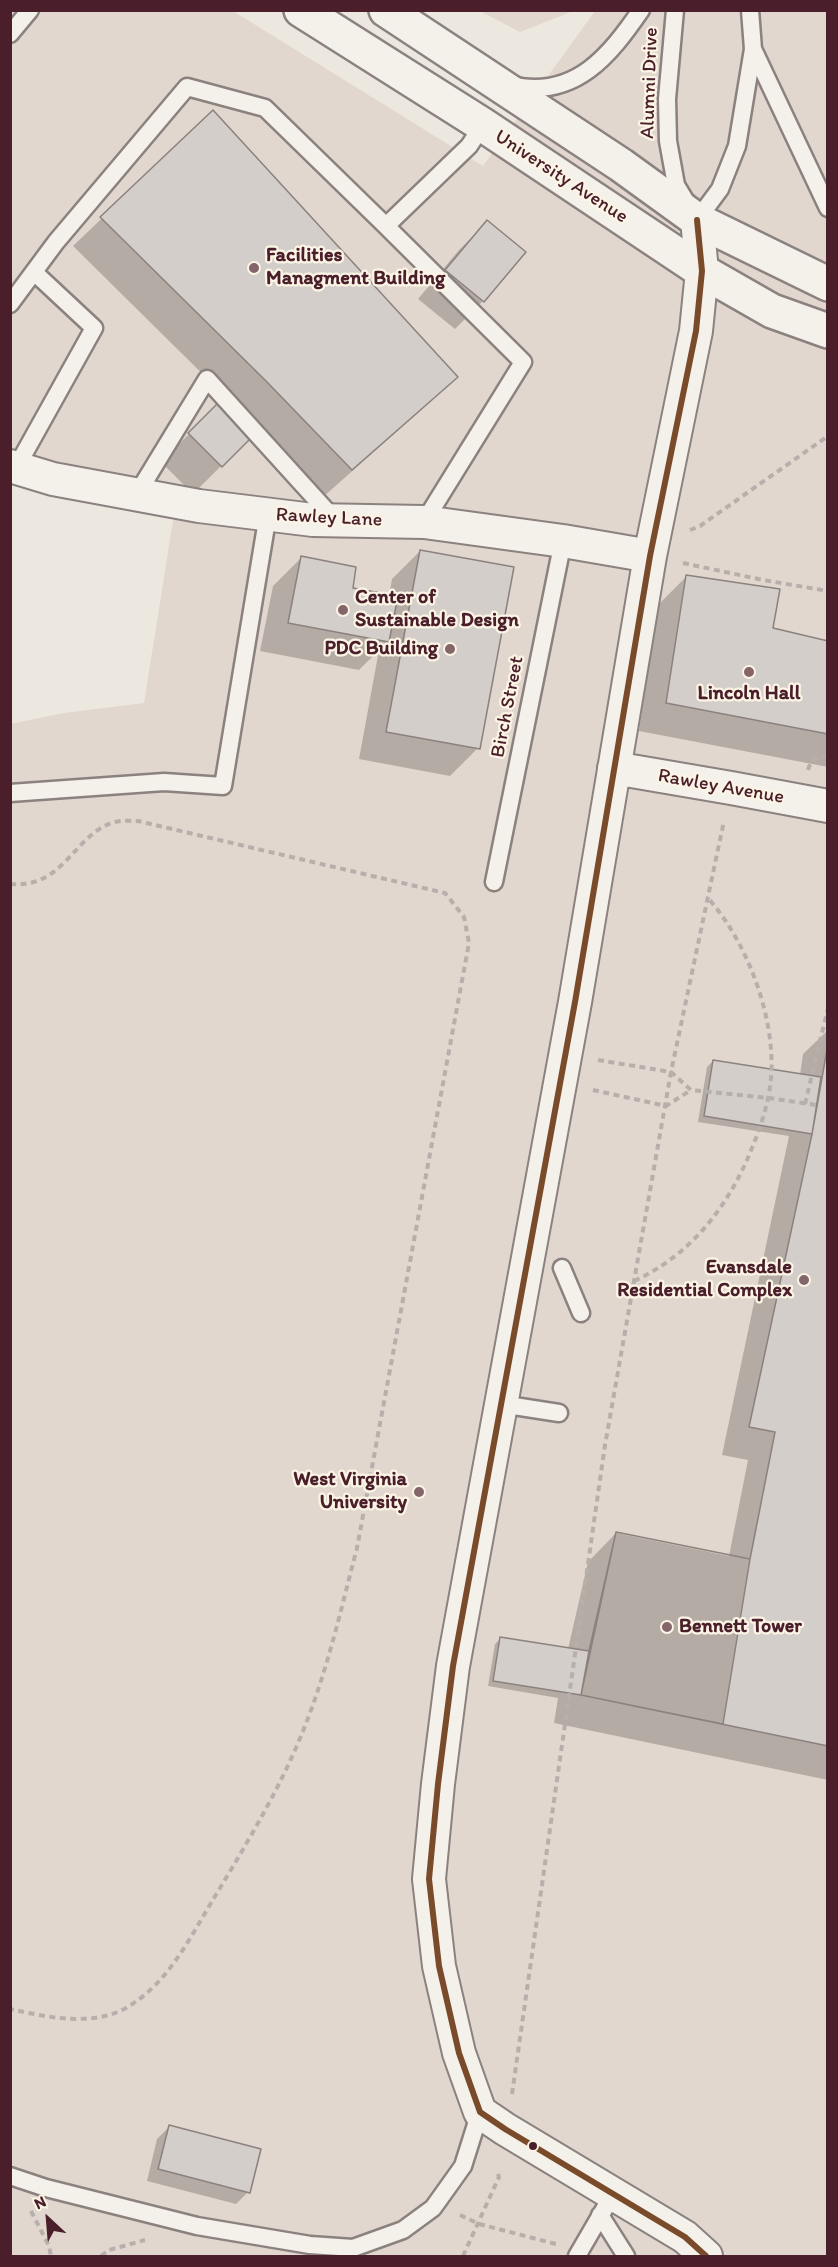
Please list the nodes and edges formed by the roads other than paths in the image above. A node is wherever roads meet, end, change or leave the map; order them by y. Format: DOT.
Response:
graph roads {
  1 [pos="30,10"];
  2 [pos="301,10"];
  3 [pos="386,10"];
  4 [pos="641,10"];
  5 [pos="675,10"];
  6 [pos="750,10"];
  7 [pos="10,34"];
  8 [pos="753,49"];
  9 [pos="498,83"];
  10 [pos="483,125"];
  11 [pos="828,208"];
  12 [pos="697,220"];
  13 [pos="386,226"];
  14 [pos="702,271"];
  15 [pos="34,272"];
  16 [pos="828,284"];
  17 [pos="10,304"];
  18 [pos="828,331"];
  19 [pos="13,467"];
  20 [pos="137,495"];
  21 [pos="268,514"];
  22 [pos="334,520"];
  23 [pos="424,522"];
  24 [pos="563,541"];
  25 [pos="663,559"];
  26 [pos="614,768"];
  27 [pos="10,793"];
  28 [pos="828,807"];
  29 [pos="494,882"];
  30 [pos="562,1268"];
  31 [pos="581,1313"];
  32 [pos="501,1404"];
  33 [pos="559,1413"];
  34 [pos="480,2112"];
  35 [pos="10,2176"];
  36 [pos="607,2205"];
  37 [pos="571,2252"];
  38 [pos="626,2256"];
  39 [pos="706,2256"];
  1 -- 7 [label="lane"];
  2 -- 10 [label="street, University Avenue"];
  3 -- 9 [label="street, University Avenue"];
  4 -- 9 [label="lane, Alumni Drive"];
  5 -- 12 [label="lane, Alumni Drive"];
  6 -- 8 [label="lane"];
  8 -- 11 [label="lane"];
  8 -- 12 [label="lane"];
  9 -- 12 [label="street, University Avenue"];
  10 -- 13 [label="lane"];
  10 -- 14 [label="street, University Avenue"];
  12 -- 14 [label="street"];
  12 -- 16 [label="street, University Avenue"];
  13 -- 15 [label="lane"];
  13 -- 23 [label="lane"];
  14 -- 18 [label="street, University Avenue"];
  14 -- 25 [label="street"];
  15 -- 17 [label="lane"];
  15 -- 19 [label="lane"];
  19 -- 20 [label="street, Rawley Lane"];
  20 -- 21 [label="street, Rawley Lane"];
  20 -- 22 [label="lane"];
  21 -- 22 [label="street, Rawley Lane"];
  21 -- 27 [label="lane"];
  22 -- 23 [label="street, Rawley Lane"];
  23 -- 24 [label="street, Rawley Lane"];
  24 -- 25 [label="street, Rawley Lane"];
  24 -- 29 [label="lane, Birch Street"];
  25 -- 26 [label="street"];
  26 -- 28 [label="street, Rawley Avenue"];
  26 -- 32 [label="street"];
  30 -- 31 [label="lane"];
  32 -- 33 [label="lane"];
  32 -- 34 [label="street"];
  34 -- 35 [label="lane"];
  34 -- 36 [label="street"];
  36 -- 37 [label="lane"];
  36 -- 38 [label="lane"];
  36 -- 39 [label="street"];
}
